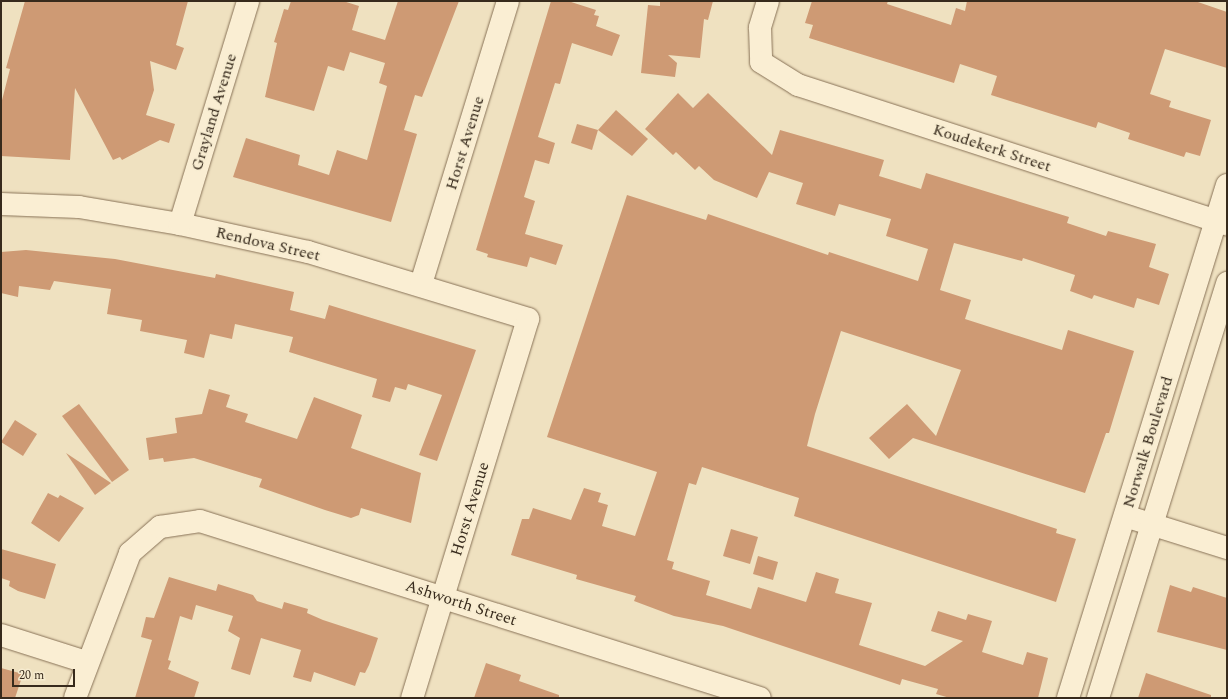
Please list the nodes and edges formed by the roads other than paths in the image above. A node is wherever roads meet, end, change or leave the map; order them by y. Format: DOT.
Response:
graph roads {
  1 [pos="248,1"];
  2 [pos="508,1"];
  3 [pos="768,1"];
  4 [pos="1227,185"];
  5 [pos="1,204"];
  6 [pos="1222,223"];
  7 [pos="180,224"];
  8 [pos="1227,283"];
  9 [pos="421,284"];
  10 [pos="528,319"];
  11 [pos="1125,516"];
  12 [pos="1152,524"];
  13 [pos="1227,548"];
  14 [pos="443,597"];
  15 [pos="1,635"];
  16 [pos="86,662"];
  17 [pos="75,698"];
  18 [pos="412,698"];
  19 [pos="760,698"];
  20 [pos="1068,698"];
  21 [pos="1098,698"];
  1 -- 7 [label="street, Grayland Avenue"];
  2 -- 9 [label="street, Horst Avenue"];
  3 -- 6 [label="street, Koudekerk Street"];
  4 -- 6 [label="street, Norwalk Boulevard"];
  5 -- 7 [label="street, Rendova Street"];
  6 -- 11 [label="street, Norwalk Boulevard"];
  7 -- 9 [label="street, Rendova Street"];
  8 -- 12 [label="street, Norwalk Boulevard"];
  9 -- 10 [label="street, Rendova Street"];
  10 -- 14 [label="street, Horst Avenue"];
  11 -- 12 [label="street"];
  11 -- 20 [label="street, Norwalk Boulevard"];
  12 -- 13 [label="street"];
  12 -- 21 [label="street, Norwalk Boulevard"];
  14 -- 16 [label="street, Ashworth Street"];
  14 -- 18 [label="street, Horst Avenue"];
  14 -- 19 [label="street, Ashworth Street"];
  15 -- 16 [label="street"];
  16 -- 17 [label="street"];
}
